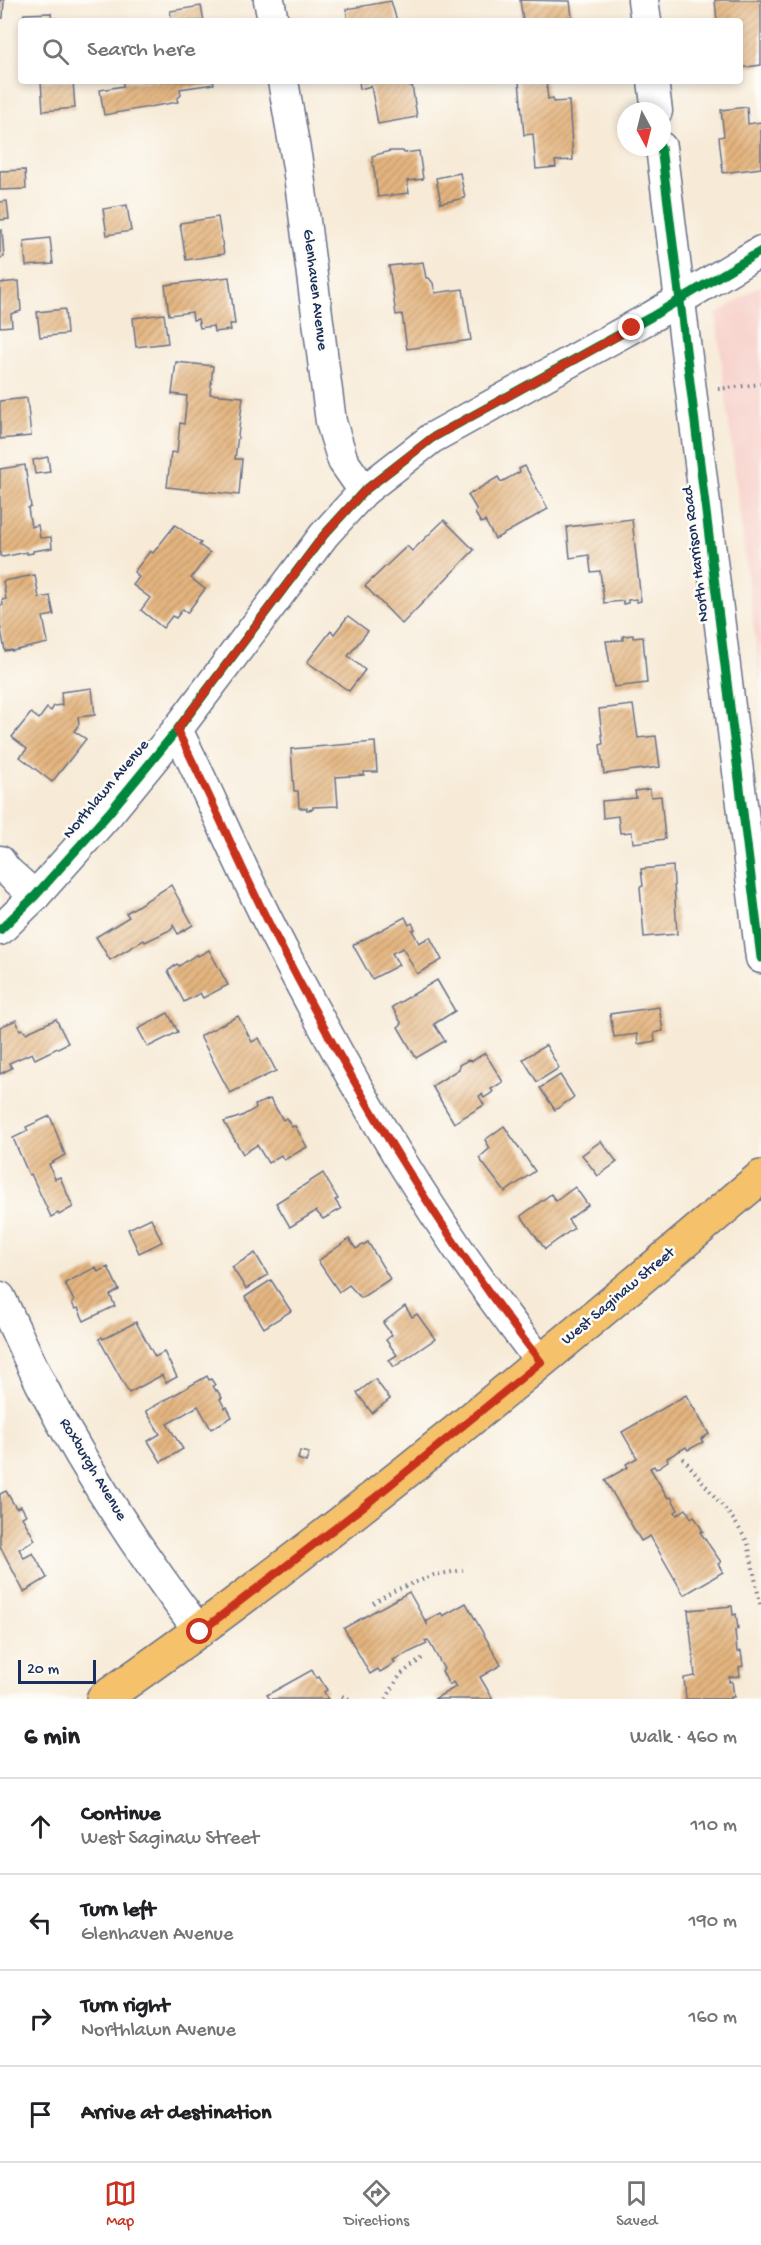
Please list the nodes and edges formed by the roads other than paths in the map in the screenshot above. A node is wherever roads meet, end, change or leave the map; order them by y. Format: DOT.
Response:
graph roads {
  1 [pos="269,0"];
  2 [pos="643,0"];
  3 [pos="272,18"];
  4 [pos="646,18"];
  5 [pos="284,84"];
  6 [pos="653,84"];
  7 [pos="656,102"];
  8 [pos="663,156"];
  9 [pos="761,251"];
  10 [pos="681,299"];
  11 [pos="364,491"];
  12 [pos="177,730"];
  13 [pos="749,774"];
  14 [pos="754,858"];
  15 [pos="0,861"];
  16 [pos="35,896"];
  17 [pos="0,930"];
  18 [pos="761,958"];
  19 [pos="761,1177"];
  20 [pos="0,1297"];
  21 [pos="541,1362"];
  22 [pos="200,1632"];
  23 [pos="103,1699"];
  1 -- 3 [label="street"];
  2 -- 4 [label="street"];
  5 -- 11 [label="street, Glenhaven Avenue"];
  6 -- 7 [label="street"];
  8 -- 10 [label="street, North Harrison Road"];
  9 -- 10 [label="street, Northlawn Avenue"];
  10 -- 11 [label="street, Northlawn Avenue"];
  10 -- 13 [label="street, North Harrison Road"];
  11 -- 12 [label="street, Northlawn Avenue"];
  12 -- 16 [label="street, Northlawn Avenue"];
  12 -- 21 [label="street"];
  13 -- 14 [label="street, North Harrison Road"];
  14 -- 18 [label="street, North Harrison Road"];
  15 -- 16 [label="street"];
  16 -- 17 [label="street, Northlawn Avenue"];
  19 -- 21 [label="main road, West Saginaw Street"];
  20 -- 22 [label="street, Roxburgh Avenue"];
  21 -- 22 [label="main road, West Saginaw Street"];
  22 -- 23 [label="main road, West Saginaw Street"];
}
